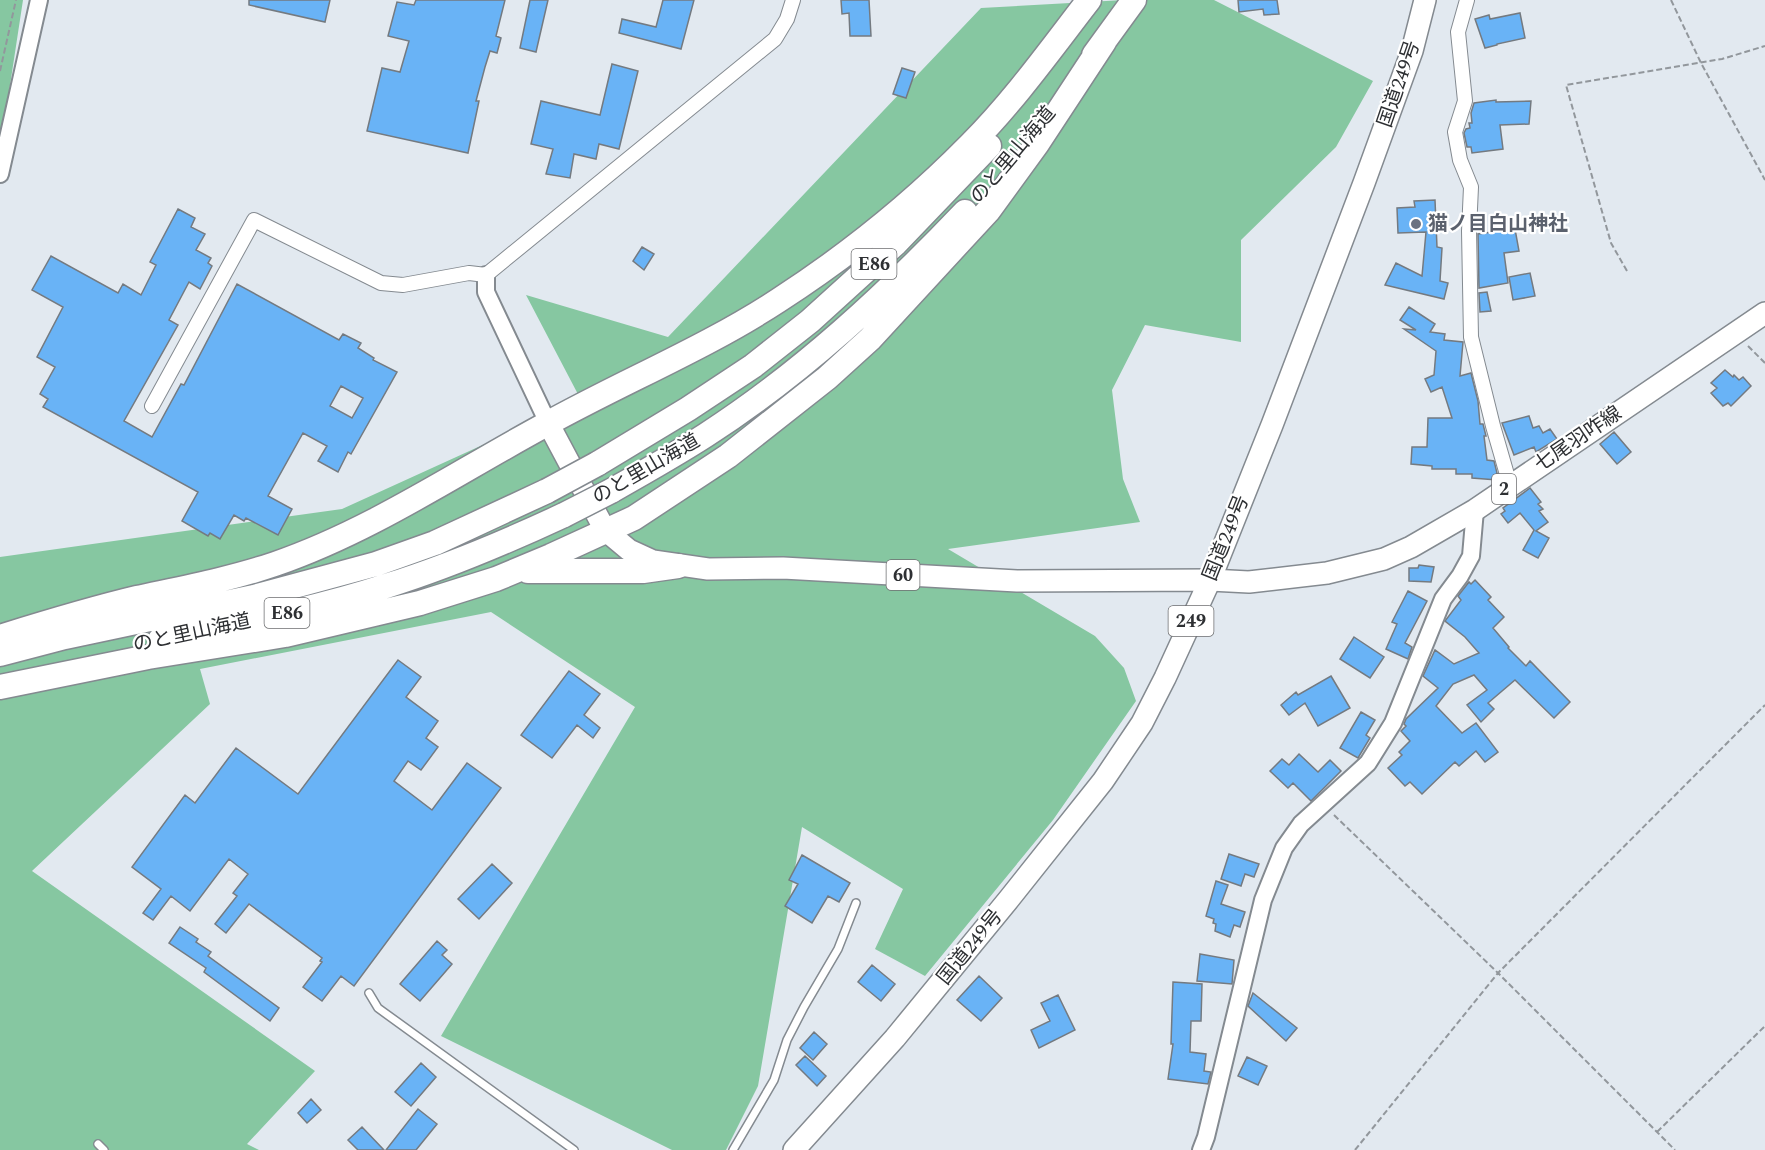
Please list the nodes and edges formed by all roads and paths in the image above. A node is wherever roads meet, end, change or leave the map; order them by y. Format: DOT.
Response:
graph roads {
  1 [pos="16,0"];
  2 [pos="39,0"];
  3 [pos="793,0"];
  4 [pos="1425,0"];
  5 [pos="1467,0"];
  6 [pos="1671,0"];
  7 [pos="1097,2"];
  8 [pos="1130,6"];
  9 [pos="1104,42"];
  10 [pos="1765,46"];
  11 [pos="1701,63"];
  12 [pos="0,71"];
  13 [pos="0,174"];
  14 [pos="1765,180"];
  15 [pos="1627,271"];
  16 [pos="486,275"];
  17 [pos="1765,313"];
  18 [pos="1736,333"];
  19 [pos="1765,363"];
  20 [pos="152,406"];
  21 [pos="548,423"];
  22 [pos="1510,485"];
  23 [pos="1475,510"];
  24 [pos="605,530"];
  25 [pos="678,566"];
  26 [pos="506,574"];
  27 [pos="1210,580"];
  28 [pos="0,636"];
  29 [pos="0,654"];
  30 [pos="0,678"];
  31 [pos="0,687"];
  32 [pos="1765,705"];
  33 [pos="1324,805"];
  34 [pos="856,903"];
  35 [pos="1498,973"];
  36 [pos="369,993"];
  37 [pos="1765,1026"];
  38 [pos="1657,1132"];
  39 [pos="98,1144"];
  40 [pos="104,1150"];
  41 [pos="574,1150"];
  42 [pos="733,1150"];
  43 [pos="794,1150"];
  44 [pos="1201,1150"];
  45 [pos="1354,1150"];
  46 [pos="1675,1150"];
  1 -- 12 [label="path"];
  2 -- 13 [label="street"];
  3 -- 16 [label="street"];
  4 -- 27 [label="main road, 国道249号 / 249"];
  5 -- 22 [label="street"];
  6 -- 11 [label="path"];
  7 -- 21 [label="highway"];
  7 -- 29 [label="highway, のと里山海道 / E86, bridge"];
  8 -- 9 [label="highway, のと里山海道 / E86"];
  9 -- 24 [label="highway"];
  9 -- 30 [label="highway, のと里山海道 / E86, bridge"];
  10 -- 11 [label="path"];
  11 -- 14 [label="path"];
  11 -- 15 [label="path"];
  16 -- 20 [label="street"];
  16 -- 21 [label="street"];
  17 -- 18 [label="main road, 七尾羽咋線 / 2"];
  18 -- 19 [label="path"];
  18 -- 22 [label="main road, 七尾羽咋線 / 2"];
  21 -- 24 [label="main road, 60"];
  21 -- 28 [label="highway"];
  22 -- 23 [label="main road, 七尾羽咋線 / 2"];
  23 -- 27 [label="main road, 七尾羽咋線 / 2"];
  23 -- 33 [label="street"];
  24 -- 25 [label="main road, 60"];
  24 -- 26 [label="highway"];
  25 -- 26 [label="highway"];
  25 -- 27 [label="main road, 60"];
  26 -- 31 [label="highway"];
  27 -- 43 [label="main road, 国道249号 / 249"];
  32 -- 35 [label="path"];
  33 -- 35 [label="path"];
  33 -- 44 [label="street"];
  34 -- 42 [label="lane"];
  35 -- 38 [label="path"];
  35 -- 45 [label="path"];
  36 -- 41 [label="lane"];
  37 -- 38 [label="path"];
  38 -- 46 [label="path"];
  39 -- 40 [label="lane"];
}
